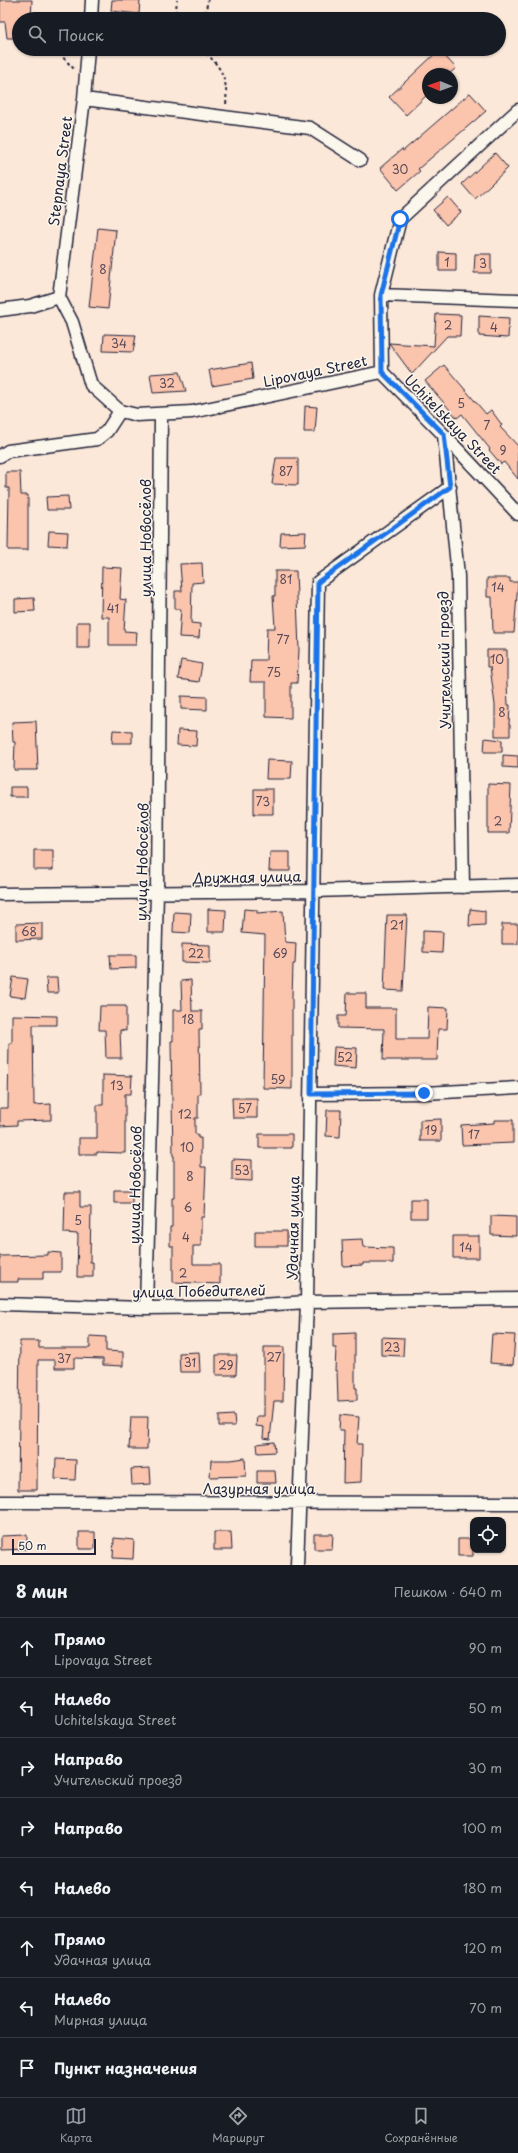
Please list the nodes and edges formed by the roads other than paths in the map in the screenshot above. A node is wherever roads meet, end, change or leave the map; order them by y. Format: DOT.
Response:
graph roads {
  1 [pos="92,0"];
  2 [pos="91,12"];
  3 [pos="87,56"];
  4 [pos="84,99"];
  5 [pos="518,110"];
  6 [pos="360,160"];
  7 [pos="381,295"];
  8 [pos="59,297"];
  9 [pos="518,300"];
  10 [pos="0,310"];
  11 [pos="382,372"];
  12 [pos="120,411"];
  13 [pos="161,415"];
  14 [pos="444,434"];
  15 [pos="0,456"];
  16 [pos="450,487"];
  17 [pos="518,514"];
  18 [pos="518,885"];
  19 [pos="463,887"];
  20 [pos="314,891"];
  21 [pos="157,892"];
  22 [pos="0,894"];
  23 [pos="518,1088"];
  24 [pos="311,1094"];
  25 [pos="518,1299"];
  26 [pos="307,1302"];
  27 [pos="0,1304"];
  28 [pos="146,1308"];
  29 [pos="0,1502"];
  30 [pos="299,1503"];
  31 [pos="518,1503"];
  32 [pos="297,1565"];
  1 -- 2 [label="street"];
  3 -- 4 [label="street, Stepnaya Street"];
  4 -- 6 [label="street"];
  4 -- 8 [label="street, Stepnaya Street"];
  5 -- 7 [label="street, Lipovaya Street"];
  7 -- 9 [label="street"];
  7 -- 11 [label="street, Lipovaya Street"];
  8 -- 10 [label="street"];
  8 -- 12 [label="street"];
  11 -- 13 [label="street, Lipovaya Street"];
  11 -- 14 [label="street, Uchitelskaya Street"];
  12 -- 13 [label="street, Lipovaya Street"];
  12 -- 15 [label="street"];
  13 -- 21 [label="street, улица Новосёлов"];
  14 -- 16 [label="street, Учительский проезд"];
  14 -- 17 [label="street, Uchitelskaya Street"];
  16 -- 19 [label="street, Учительский проезд"];
  16 -- 20 [label="street, Удачная улица"];
  18 -- 19 [label="street, Дружная улица"];
  19 -- 20 [label="street, Дружная улица"];
  20 -- 21 [label="street, Дружная улица"];
  20 -- 24 [label="street, Удачная улица"];
  21 -- 22 [label="street, Дружная улица"];
  21 -- 28 [label="street, улица Новосёлов"];
  23 -- 24 [label="street"];
  24 -- 26 [label="street, Удачная улица"];
  25 -- 26 [label="street, улица Победителей"];
  26 -- 28 [label="street, улица Победителей"];
  26 -- 30 [label="street, Удачная улица"];
  27 -- 28 [label="street, улица Победителей"];
  29 -- 30 [label="street, Лазурная улица"];
  30 -- 31 [label="street, Лазурная улица"];
  30 -- 32 [label="street, Удачная улица"];
}
